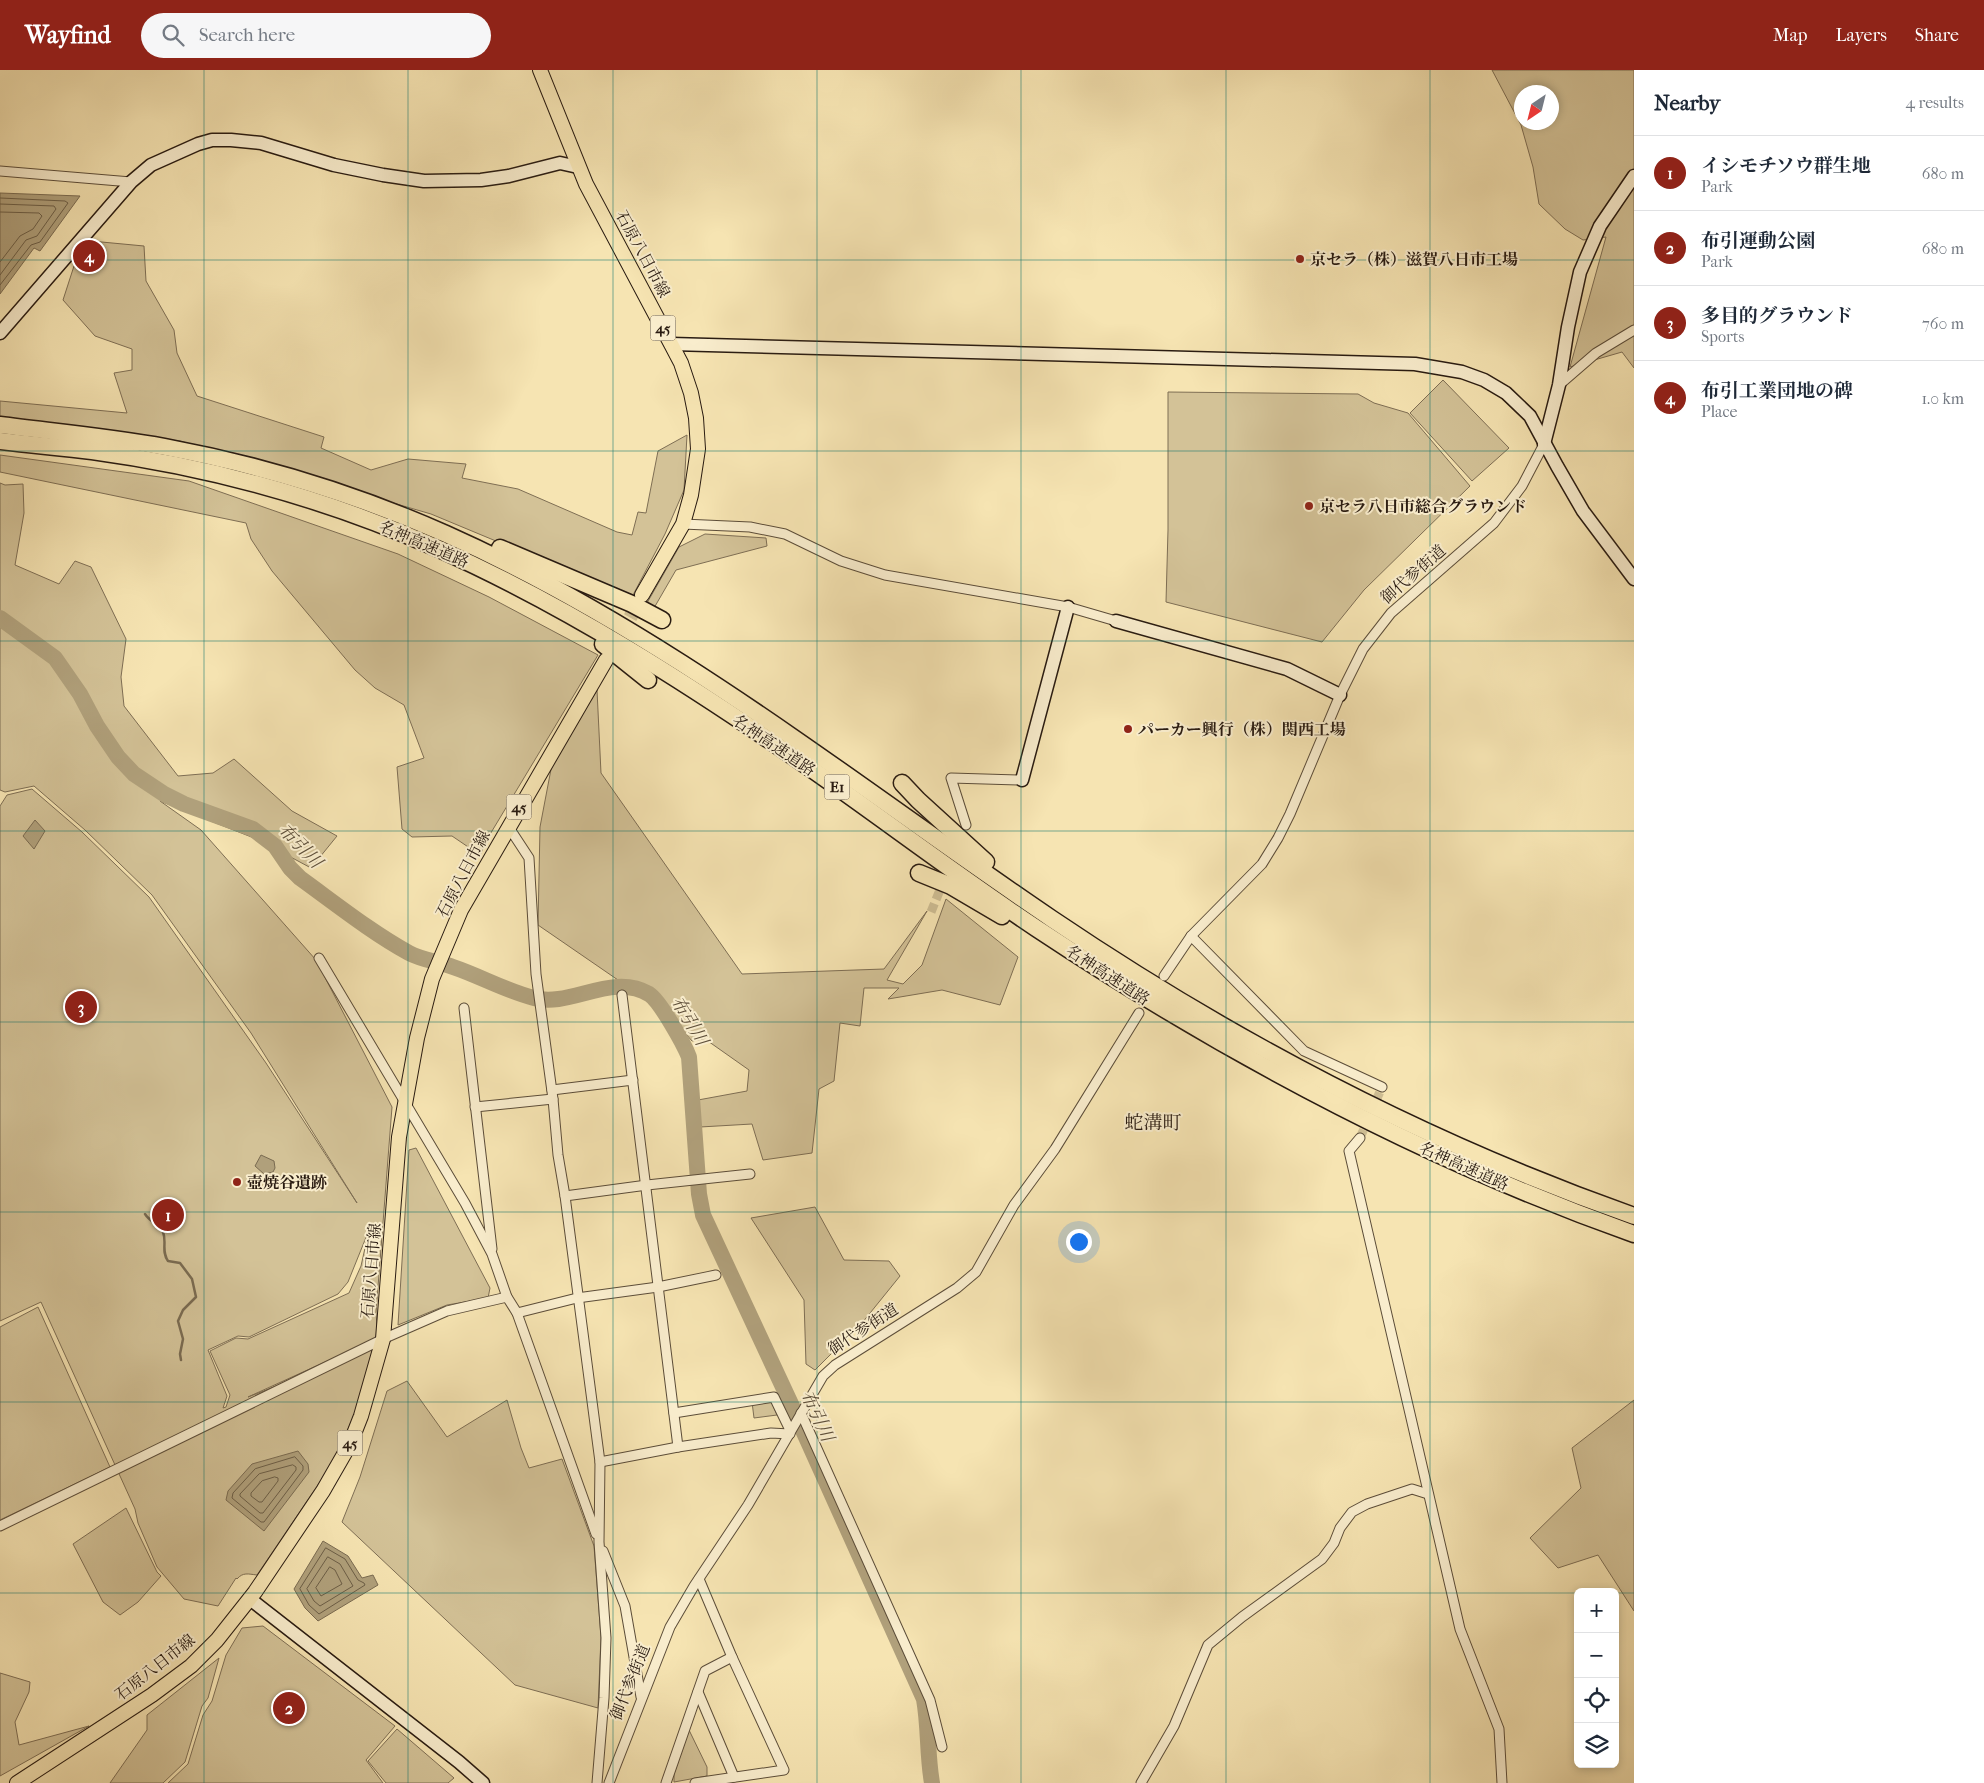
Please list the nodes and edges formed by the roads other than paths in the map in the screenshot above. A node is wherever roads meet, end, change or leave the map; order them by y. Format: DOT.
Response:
graph roads {
  1 [pos="540,70"];
  2 [pos="578,167"];
  3 [pos="0,171"];
  4 [pos="1634,176"];
  5 [pos="131,182"];
  6 [pos="1634,330"];
  7 [pos="0,334"];
  8 [pos="672,344"];
  9 [pos="1559,385"];
  10 [pos="0,425"];
  11 [pos="0,441"];
  12 [pos="1544,444"];
  13 [pos="296,479"];
  14 [pos="683,524"];
  15 [pos="1634,579"];
  16 [pos="642,596"];
  17 [pos="1068,608"];
  18 [pos="571,616"];
  19 [pos="662,620"];
  20 [pos="1116,621"];
  21 [pos="606,660"];
  22 [pos="648,680"];
  23 [pos="1340,695"];
  24 [pos="1022,780"];
  25 [pos="902,783"];
  26 [pos="966,825"];
  27 [pos="508,826"];
  28 [pos="920,873"];
  29 [pos="1054,920"];
  30 [pos="1191,936"];
  31 [pos="319,958"];
  32 [pos="1164,976"];
  33 [pos="1132,990"];
  34 [pos="622,995"];
  35 [pos="464,1008"];
  36 [pos="1139,1013"];
  37 [pos="633,1080"];
  38 [pos="1382,1087"];
  39 [pos="552,1094"];
  40 [pos="405,1102"];
  41 [pos="475,1107"];
  42 [pos="1360,1138"];
  43 [pos="750,1174"];
  44 [pos="647,1185"];
  45 [pos="566,1196"];
  46 [pos="1634,1216"];
  47 [pos="1634,1234"];
  48 [pos="492,1254"];
  49 [pos="716,1275"];
  50 [pos="658,1287"];
  51 [pos="507,1297"];
  52 [pos="577,1298"];
  53 [pos="516,1313"];
  54 [pos="383,1339"];
  55 [pos="674,1414"];
  56 [pos="800,1415"];
  57 [pos="792,1431"];
  58 [pos="678,1447"];
  59 [pos="600,1462"];
  60 [pos="1428,1494"];
  61 [pos="0,1526"];
  62 [pos="599,1542"];
  63 [pos="699,1579"];
  64 [pos="250,1598"];
  65 [pos="732,1657"];
  66 [pos="698,1692"];
  67 [pos="641,1698"];
  68 [pos="942,1747"];
  69 [pos="734,1777"];
  70 [pos="717,1781"];
  71 [pos="17,1783"];
  72 [pos="483,1783"];
  73 [pos="598,1783"];
  74 [pos="609,1783"];
  75 [pos="666,1783"];
  76 [pos="695,1783"];
  77 [pos="1140,1783"];
  78 [pos="1502,1783"];
  1 -- 2 [label="main road, 石原八日市線 / 45"];
  2 -- 5 [label="street"];
  2 -- 8 [label="main road, 石原八日市線 / 45"];
  3 -- 5 [label="street"];
  4 -- 9 [label="street, 御代参街道"];
  5 -- 7 [label="street"];
  6 -- 9 [label="street"];
  8 -- 12 [label="street"];
  8 -- 14 [label="main road, 石原八日市線 / 45"];
  9 -- 12 [label="street, 御代参街道"];
  10 -- 13 [label="highway, 名神高速道路 / E1"];
  11 -- 18 [label="highway, 名神高速道路 / E1"];
  12 -- 15 [label="street"];
  12 -- 23 [label="street, 御代参街道"];
  13 -- 19 [label="highway"];
  13 -- 29 [label="highway, 名神高速道路 / E1"];
  14 -- 16 [label="main road, 石原八日市線 / 45"];
  14 -- 17 [label="street"];
  17 -- 20 [label="street"];
  17 -- 24 [label="street"];
  18 -- 22 [label="highway"];
  18 -- 33 [label="highway, 名神高速道路 / E1"];
  20 -- 23 [label="street"];
  21 -- 27 [label="main road, 石原八日市線 / 45"];
  23 -- 30 [label="street, 御代参街道"];
  24 -- 26 [label="street"];
  25 -- 29 [label="highway"];
  27 -- 39 [label="street"];
  27 -- 40 [label="main road, 石原八日市線 / 45"];
  28 -- 33 [label="highway"];
  29 -- 46 [label="highway, 名神高速道路 / E1"];
  30 -- 32 [label="street, 御代参街道"];
  30 -- 38 [label="street"];
  31 -- 40 [label="street"];
  33 -- 47 [label="highway, 名神高速道路 / E1"];
  34 -- 37 [label="street"];
  35 -- 41 [label="street"];
  36 -- 56 [label="street, 御代参街道"];
  37 -- 39 [label="street"];
  37 -- 44 [label="street"];
  39 -- 41 [label="street"];
  39 -- 45 [label="street"];
  40 -- 48 [label="street"];
  40 -- 54 [label="main road, 石原八日市線 / 45"];
  41 -- 48 [label="street"];
  42 -- 60 [label="street"];
  43 -- 44 [label="street"];
  44 -- 45 [label="street"];
  44 -- 50 [label="street"];
  45 -- 52 [label="street"];
  48 -- 51 [label="street"];
  49 -- 50 [label="street"];
  50 -- 52 [label="street"];
  50 -- 55 [label="street"];
  51 -- 53 [label="street"];
  51 -- 54 [label="street"];
  52 -- 53 [label="street"];
  52 -- 59 [label="street"];
  53 -- 62 [label="street"];
  54 -- 61 [label="street"];
  54 -- 64 [label="main road, 石原八日市線 / 45"];
  55 -- 57 [label="street"];
  55 -- 58 [label="street"];
  56 -- 57 [label="street, 御代参街道"];
  56 -- 68 [label="street"];
  57 -- 58 [label="street"];
  57 -- 63 [label="street, 御代参街道"];
  58 -- 59 [label="street"];
  59 -- 62 [label="street"];
  60 -- 77 [label="street"];
  60 -- 78 [label="street"];
  62 -- 67 [label="street"];
  62 -- 73 [label="street"];
  63 -- 65 [label="street"];
  63 -- 67 [label="street, 御代参街道"];
  64 -- 71 [label="main road, 石原八日市線 / 45"];
  64 -- 72 [label="street"];
  65 -- 66 [label="street"];
  65 -- 69 [label="street"];
  66 -- 69 [label="street"];
  66 -- 75 [label="street"];
  67 -- 74 [label="street, 御代参街道"];
  69 -- 70 [label="street"];
  70 -- 76 [label="street"];
}
